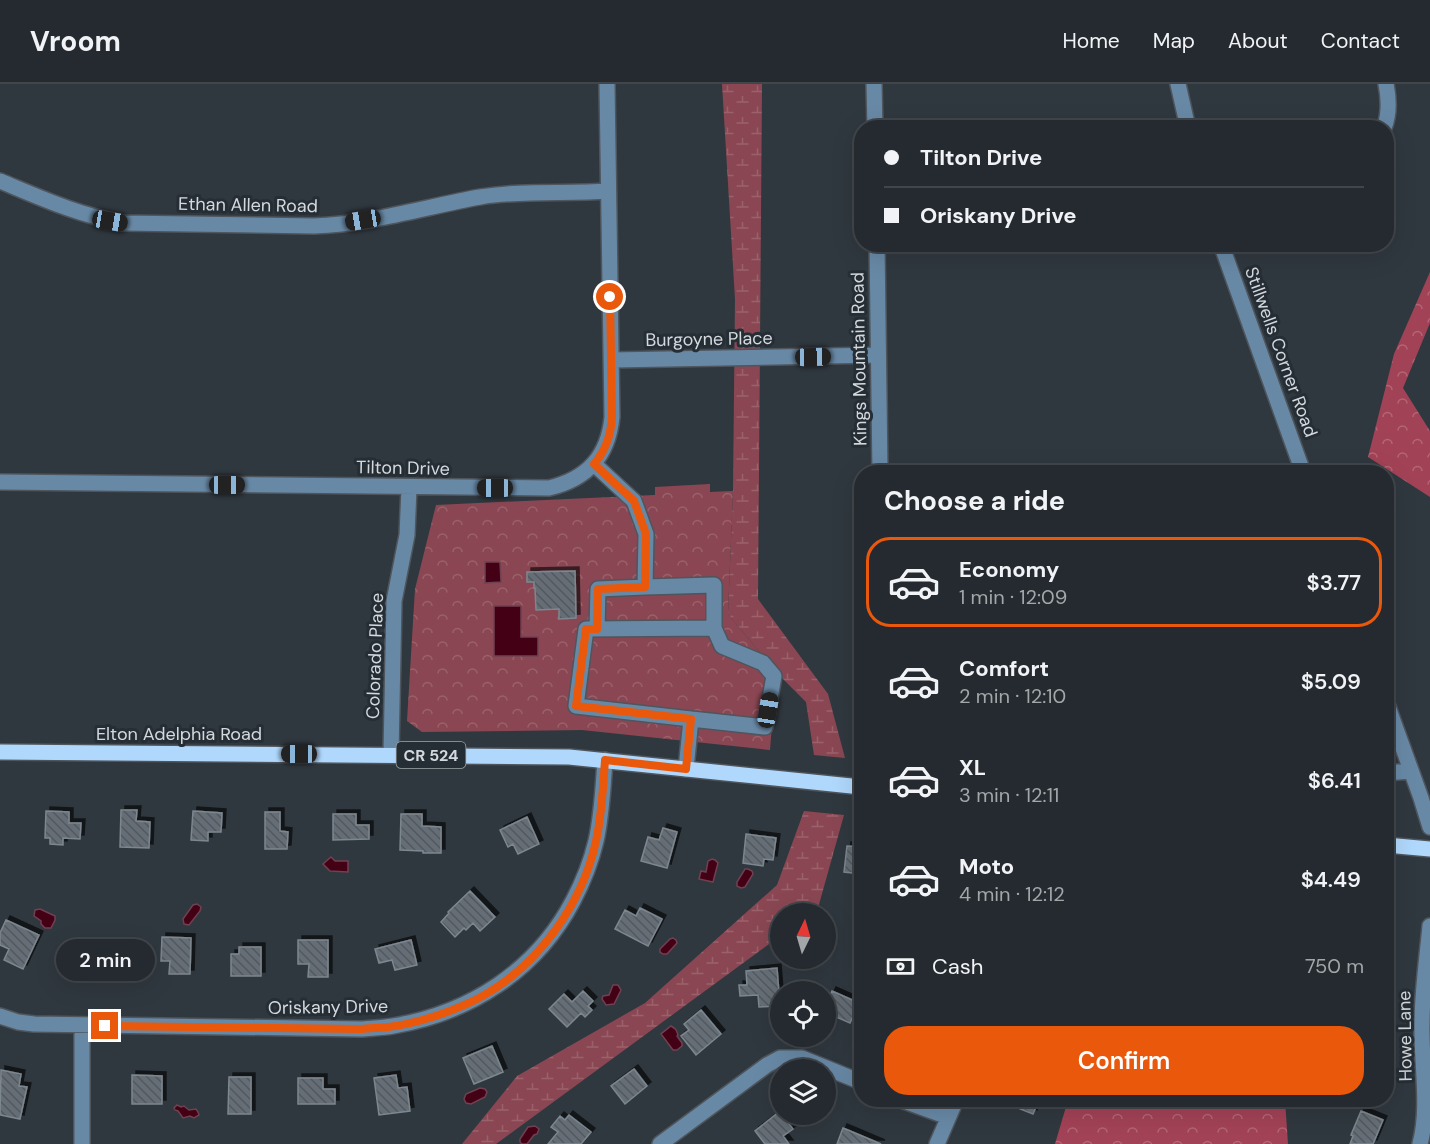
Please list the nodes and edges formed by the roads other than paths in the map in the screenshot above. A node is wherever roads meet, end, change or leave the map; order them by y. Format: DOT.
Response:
graph roads {
  1 [pos="607,84"];
  2 [pos="874,84"];
  3 [pos="1178,84"];
  4 [pos="1386,84"];
  5 [pos="875,120"];
  6 [pos="1186,120"];
  7 [pos="1386,120"];
  8 [pos="0,181"];
  9 [pos="608,191"];
  10 [pos="877,252"];
  11 [pos="1224,252"];
  12 [pos="878,356"];
  13 [pos="612,360"];
  14 [pos="594,464"];
  15 [pos="880,465"];
  16 [pos="1301,465"];
  17 [pos="0,482"];
  18 [pos="409,488"];
  19 [pos="645,587"];
  20 [pos="714,628"];
  21 [pos="597,629"];
  22 [pos="691,719"];
  23 [pos="1394,723"];
  24 [pos="0,752"];
  25 [pos="391,755"];
  26 [pos="605,760"];
  27 [pos="686,769"];
  28 [pos="1411,771"];
  29 [pos="1394,772"];
  30 [pos="854,786"];
  31 [pos="1430,827"];
  32 [pos="1394,846"];
  33 [pos="1430,849"];
  34 [pos="1430,926"];
  35 [pos="0,1016"];
  36 [pos="82,1026"];
  37 [pos="854,1080"];
  38 [pos="920,1107"];
  39 [pos="953,1107"];
  40 [pos="948,1117"];
  41 [pos="82,1144"];
  42 [pos="660,1144"];
  43 [pos="937,1144"];
  44 [pos="1420,1144"];
  1 -- 9 [label="street, Tilton Drive"];
  2 -- 5 [label="street"];
  3 -- 6 [label="street"];
  4 -- 7 [label="street"];
  8 -- 9 [label="street, Ethan Allen Road"];
  9 -- 13 [label="street, Tilton Drive"];
  10 -- 12 [label="street, Kings Mountain Road"];
  11 -- 16 [label="street, Stillwells Corner Road"];
  12 -- 13 [label="street, Burgoyne Place"];
  12 -- 15 [label="street, Kings Mountain Road"];
  13 -- 14 [label="street, Tilton Drive"];
  14 -- 18 [label="street, Tilton Drive"];
  14 -- 19 [label="street"];
  17 -- 18 [label="street, Tilton Drive"];
  18 -- 25 [label="street, Colorado Place"];
  19 -- 20 [label="street"];
  19 -- 21 [label="street"];
  20 -- 21 [label="street"];
  20 -- 22 [label="street"];
  21 -- 22 [label="street"];
  22 -- 27 [label="street"];
  23 -- 28 [label="street"];
  24 -- 25 [label="main road, Elton Adelphia Road / CR 524"];
  25 -- 26 [label="main road, Elton Adelphia Road / CR 524"];
  26 -- 27 [label="main road, Elton Adelphia Road / CR 524"];
  26 -- 36 [label="street, Oriskany Drive"];
  27 -- 30 [label="main road, Elton Adelphia Road / CR 524"];
  28 -- 29 [label="street"];
  28 -- 31 [label="street"];
  32 -- 33 [label="main road"];
  34 -- 44 [label="street, Howe Lane"];
  35 -- 36 [label="street, Oriskany Drive"];
  36 -- 41 [label="street"];
  37 -- 42 [label="street"];
  38 -- 40 [label="street"];
  39 -- 40 [label="street"];
  40 -- 43 [label="street"];
}
